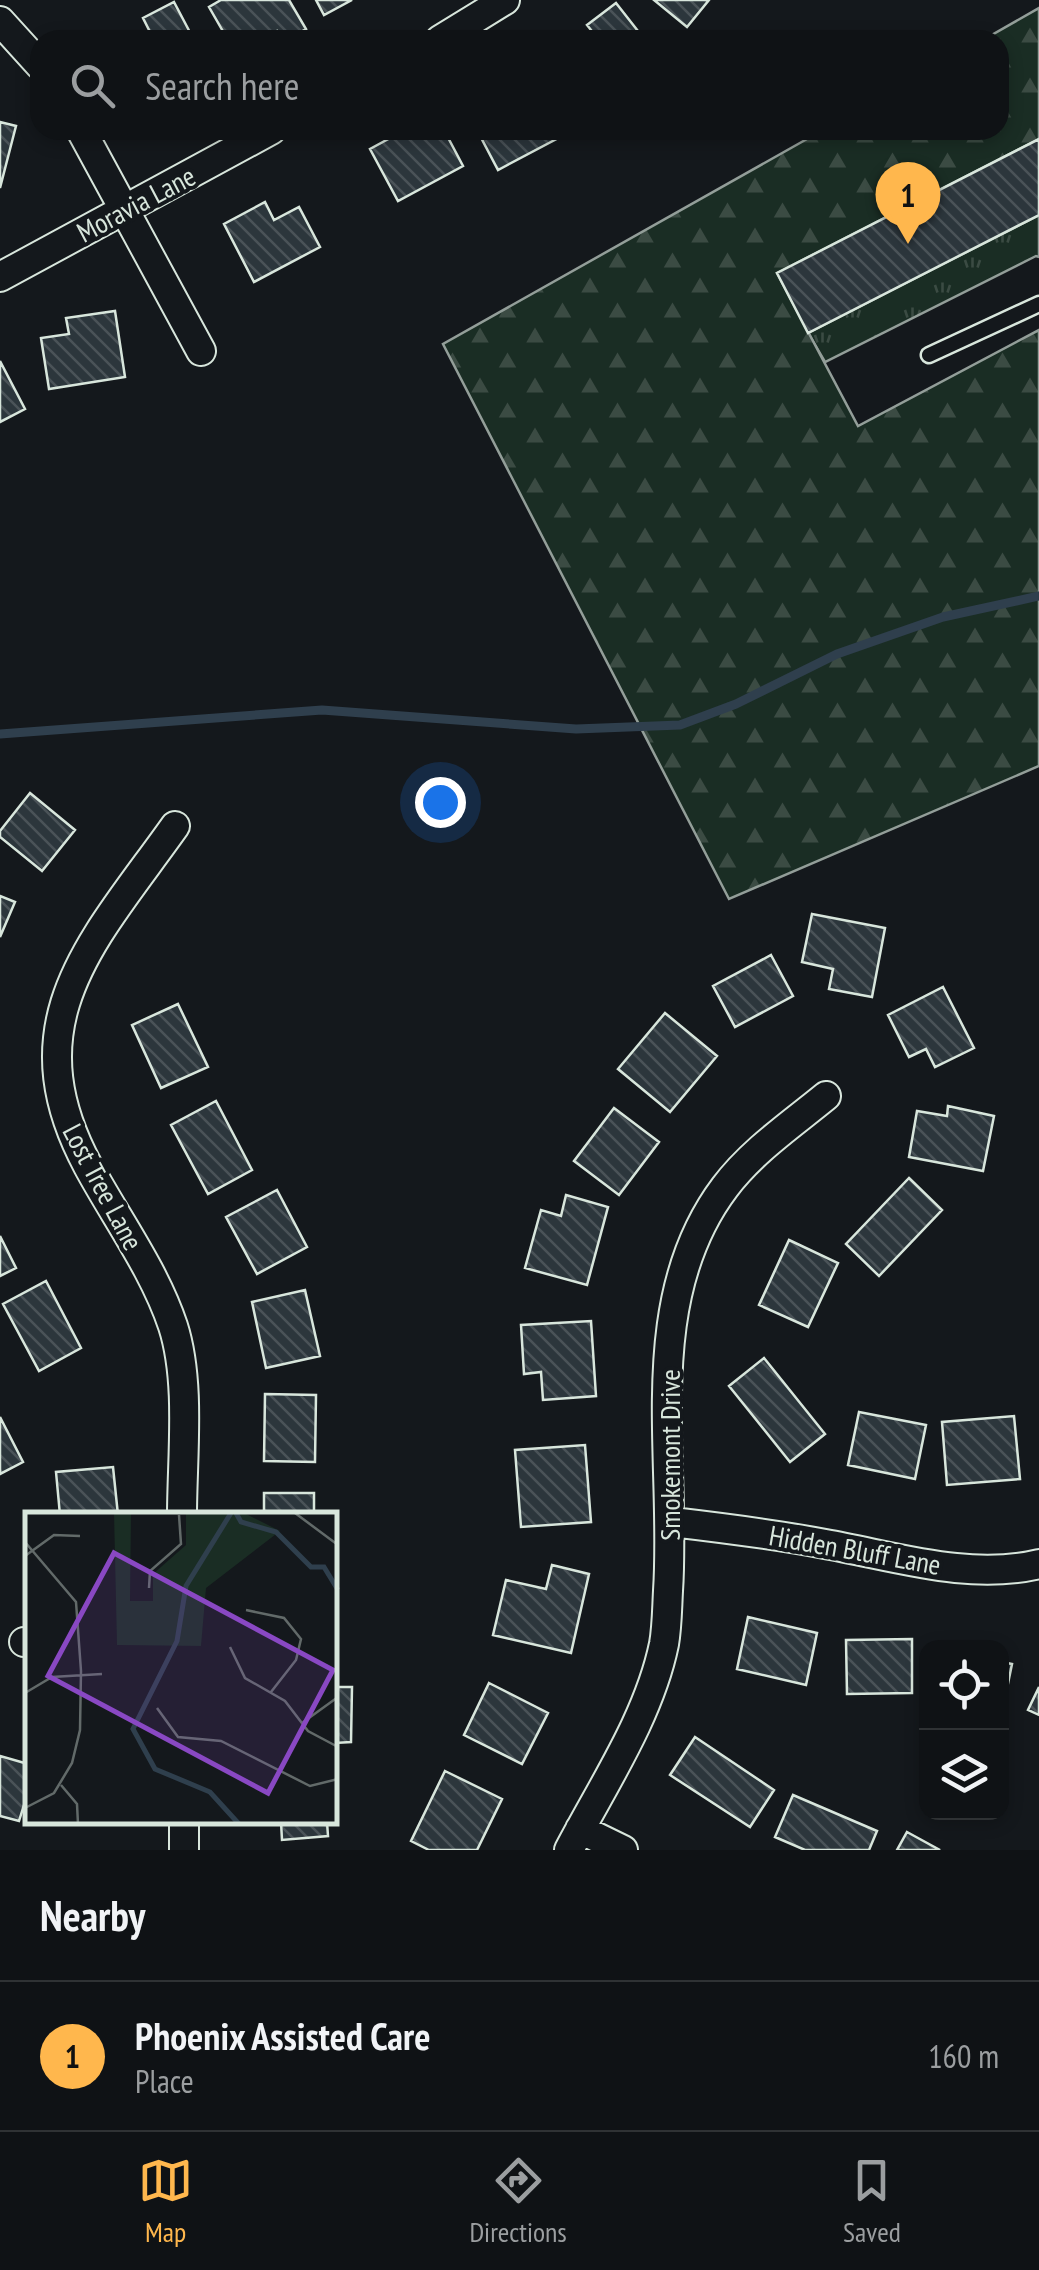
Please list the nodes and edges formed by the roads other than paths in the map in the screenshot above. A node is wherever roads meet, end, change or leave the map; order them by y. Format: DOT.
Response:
graph roads {
  1 [pos="505,0"];
  2 [pos="0,21"];
  3 [pos="456,30"];
  4 [pos="30,54"];
  5 [pos="86,140"];
  6 [pos="253,140"];
  7 [pos="124,210"];
  8 [pos="0,277"];
  9 [pos="1039,304"];
  10 [pos="201,351"];
  11 [pos="929,355"];
  12 [pos="175,826"];
  13 [pos="826,1096"];
  14 [pos="182,1512"];
  15 [pos="672,1522"];
  16 [pos="1039,1564"];
  17 [pos="575,1839"];
  18 [pos="623,1850"];
  1 -- 3 [label="street"];
  2 -- 4 [label="street"];
  5 -- 7 [label="street"];
  6 -- 7 [label="street, Moravia Lane"];
  7 -- 8 [label="street, Moravia Lane"];
  7 -- 10 [label="street"];
  9 -- 11 [label="lane"];
  12 -- 14 [label="street, Lost Tree Lane"];
  13 -- 15 [label="street, Smokemont Drive"];
  15 -- 16 [label="street, Hidden Bluff Lane"];
  15 -- 17 [label="street, Smokemont Drive"];
  17 -- 18 [label="street"];
}
